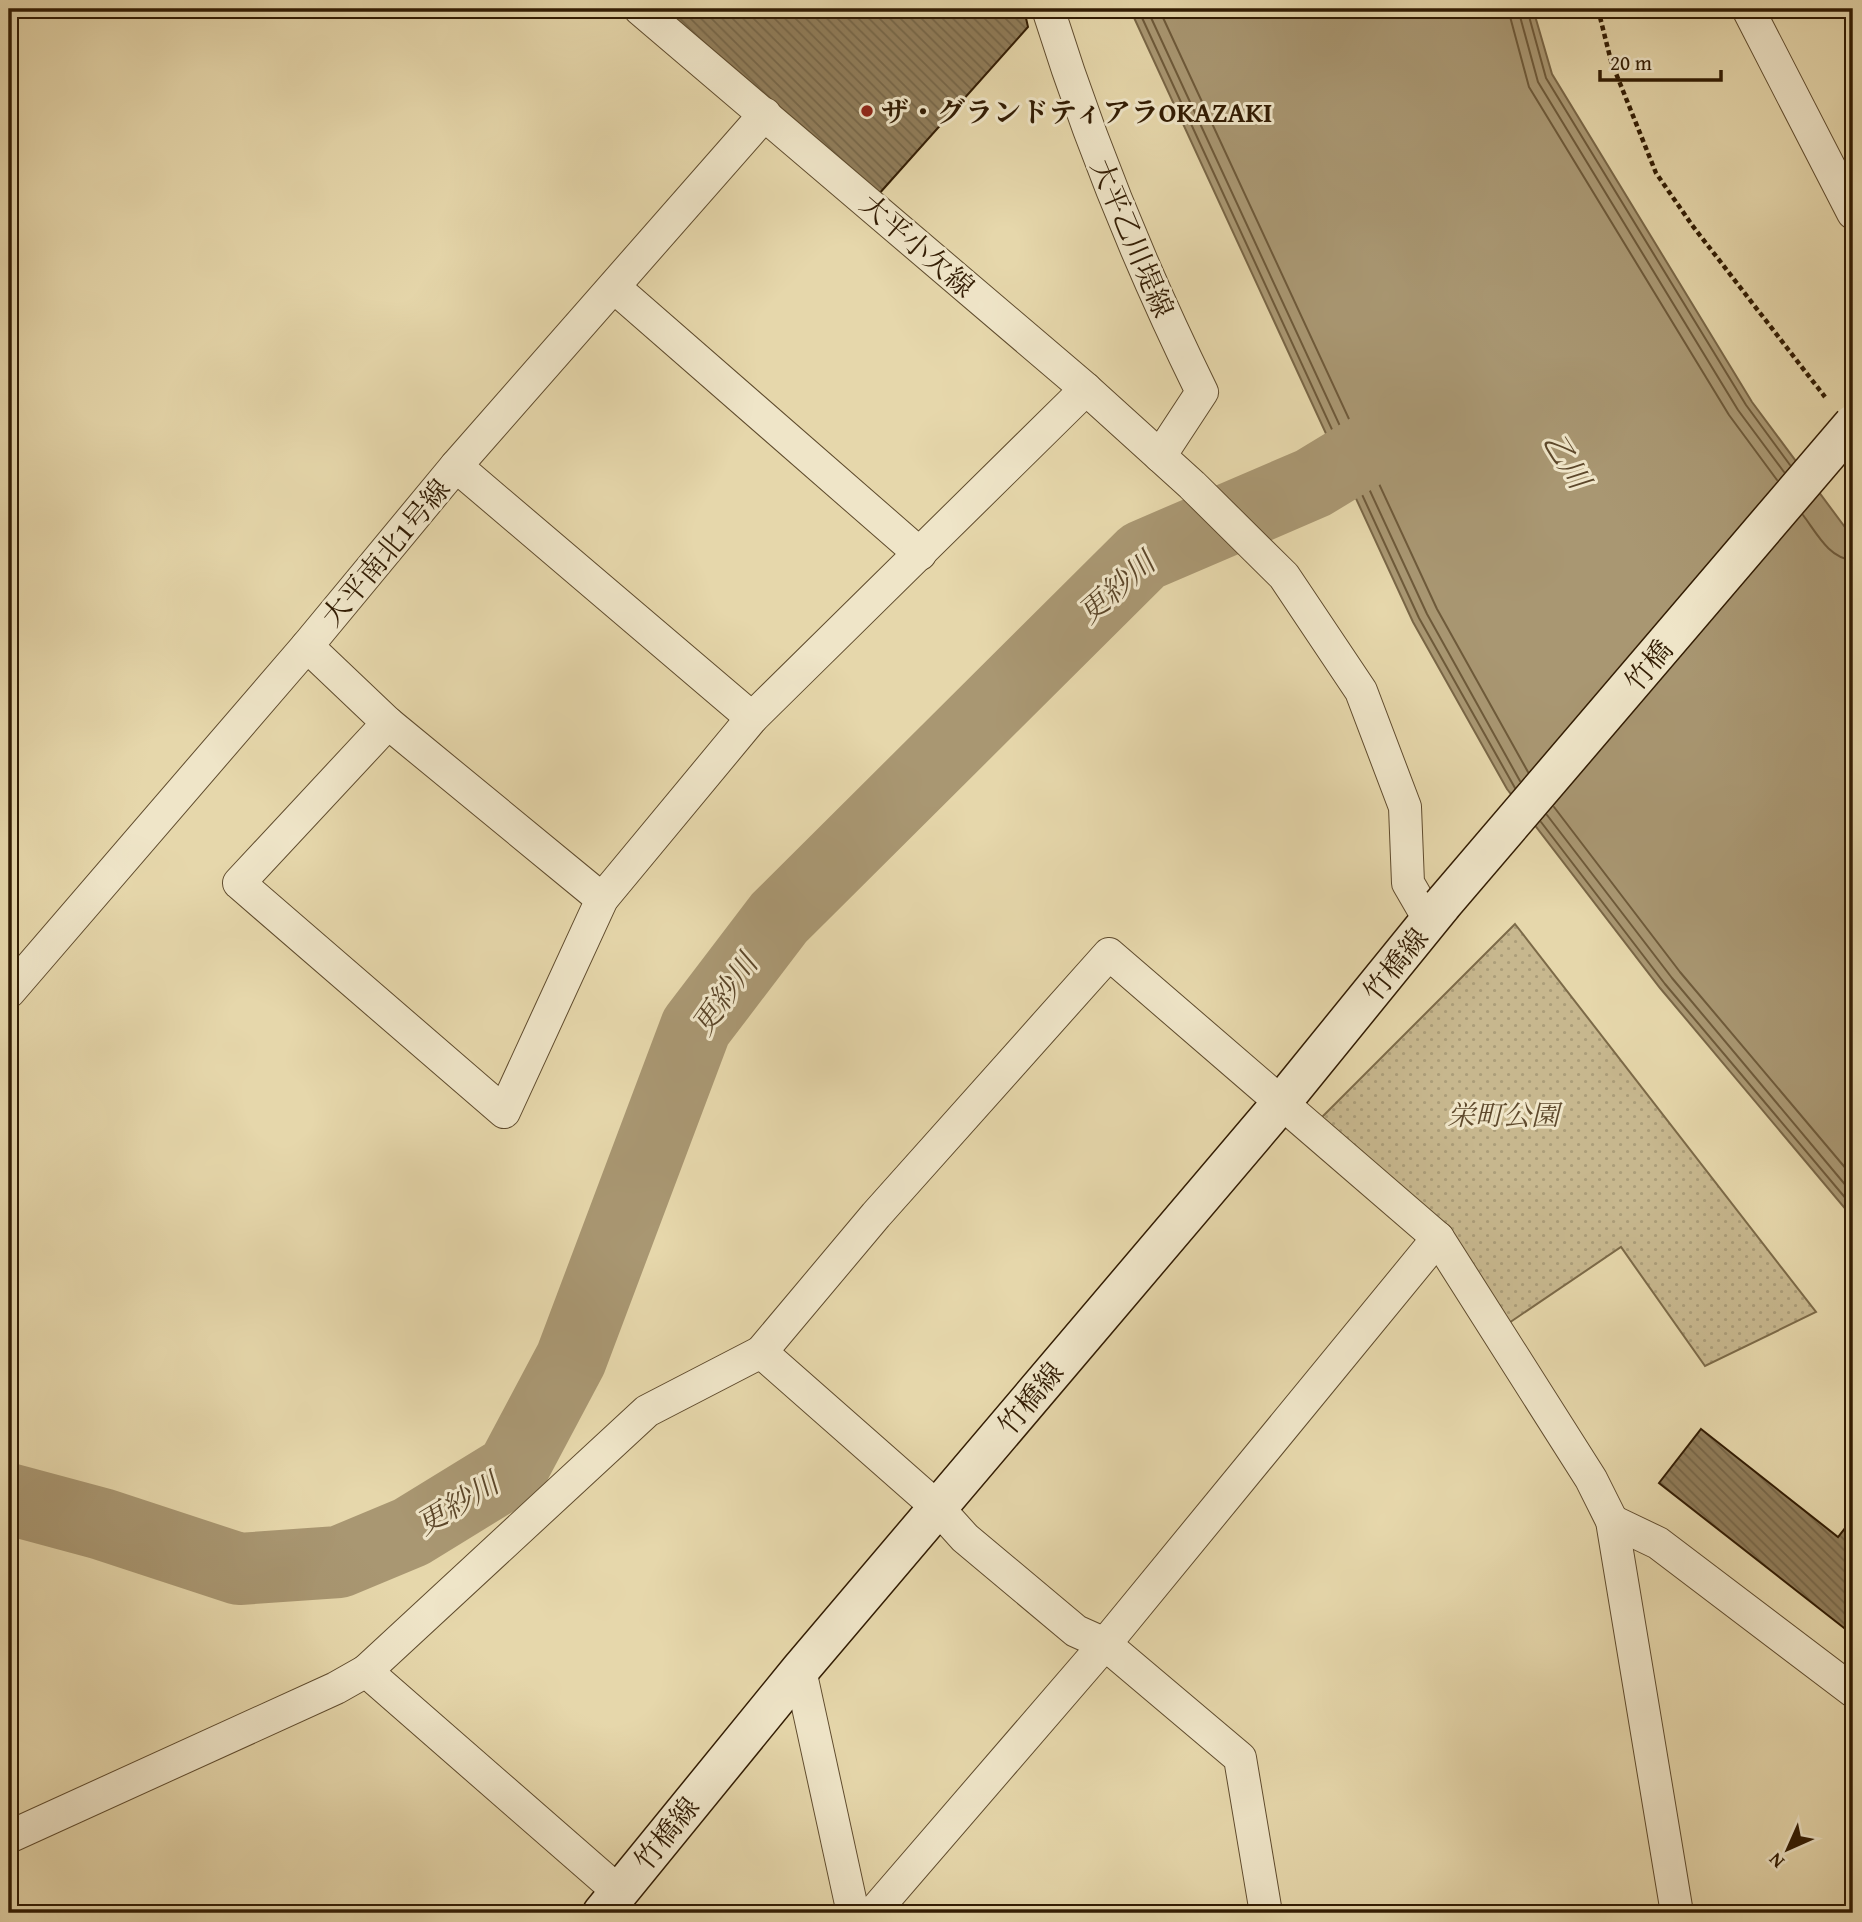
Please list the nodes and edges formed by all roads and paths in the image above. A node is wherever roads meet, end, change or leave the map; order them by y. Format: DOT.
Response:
graph roads {
  1 [pos="640,9"];
  2 [pos="1048,9"];
  3 [pos="1598,9"];
  4 [pos="1748,9"];
  5 [pos="765,114"];
  6 [pos="1853,213"];
  7 [pos="614,287"];
  8 [pos="1086,389"];
  9 [pos="1840,412"];
  10 [pos="1160,456"];
  11 [pos="456,466"];
  12 [pos="920,554"];
  13 [pos="307,646"];
  14 [pos="751,718"];
  15 [pos="388,723"];
  16 [pos="602,898"];
  17 [pos="1436,913"];
  18 [pos="9,992"];
  19 [pos="1282,1102"];
  20 [pos="1437,1238"];
  21 [pos="761,1352"];
  22 [pos="937,1507"];
  23 [pos="1612,1521"];
  24 [pos="1105,1644"];
  25 [pos="800,1670"];
  26 [pos="366,1671"];
  27 [pos="1853,1691"];
  28 [pos="9,1836"];
  29 [pos="610,1902"];
  30 [pos="853,1913"];
  31 [pos="873,1913"];
  32 [pos="1266,1913"];
  33 [pos="1678,1913"];
  1 -- 5 [label="street, 大平小欠線"];
  2 -- 10 [label="street, 大平乙川堤線"];
  3 -- 9 [label="path"];
  4 -- 6 [label="street"];
  5 -- 7 [label="street, 大平南北1号線"];
  5 -- 8 [label="street, 大平小欠線"];
  7 -- 11 [label="street, 大平南北1号線"];
  7 -- 12 [label="street"];
  8 -- 10 [label="street, 大平小欠線"];
  8 -- 12 [label="street"];
  9 -- 17 [label="street, 竹橋, bridge"];
  10 -- 17 [label="street, 大平小欠線"];
  11 -- 13 [label="street, 大平南北1号線"];
  11 -- 14 [label="street"];
  12 -- 14 [label="street"];
  13 -- 15 [label="street"];
  13 -- 18 [label="street, 大平南北1号線"];
  14 -- 16 [label="street"];
  15 -- 16 [label="street"];
  15 -- 16 [label="street"];
  17 -- 19 [label="street, 竹橋線"];
  19 -- 20 [label="street"];
  19 -- 21 [label="street"];
  19 -- 22 [label="street, 竹橋線"];
  20 -- 23 [label="street"];
  20 -- 24 [label="street"];
  21 -- 22 [label="street"];
  21 -- 26 [label="street"];
  22 -- 24 [label="street"];
  22 -- 25 [label="street, 竹橋線"];
  23 -- 27 [label="street"];
  23 -- 33 [label="street"];
  24 -- 31 [label="street"];
  24 -- 32 [label="street"];
  25 -- 29 [label="street, 竹橋線"];
  25 -- 30 [label="street"];
  26 -- 28 [label="street"];
  26 -- 29 [label="street"];
}
